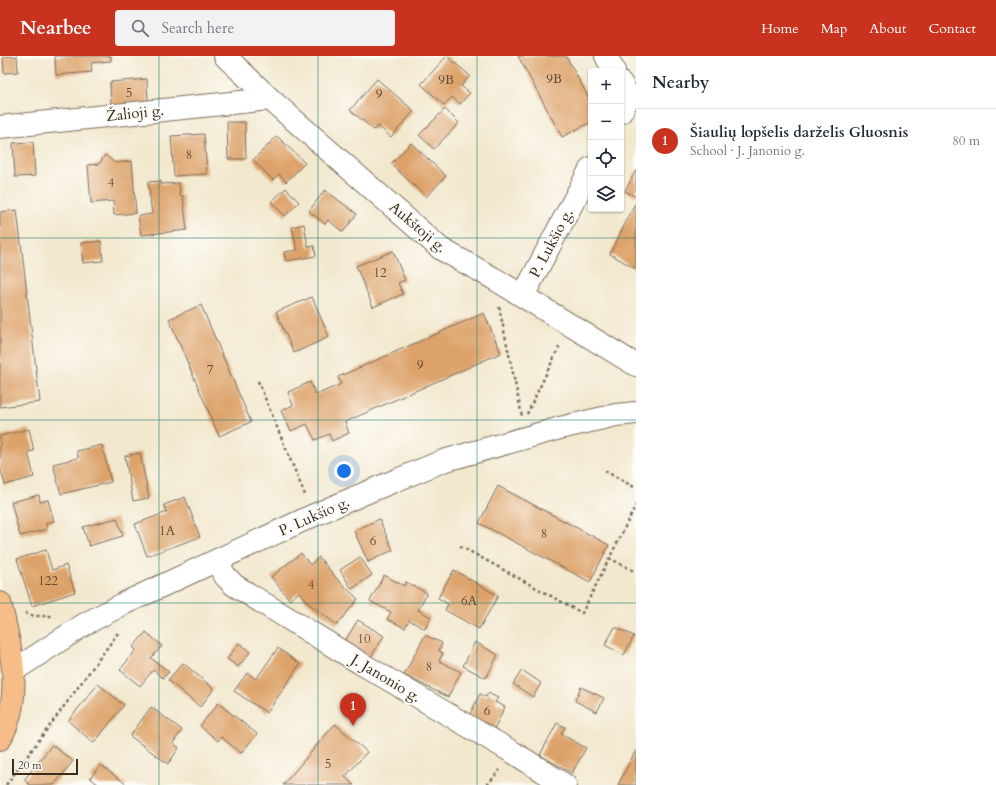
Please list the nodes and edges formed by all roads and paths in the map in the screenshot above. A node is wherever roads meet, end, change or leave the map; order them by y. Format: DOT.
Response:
graph roads {
  1 [pos="225,56"];
  2 [pos="606,56"];
  3 [pos="612,68"];
  4 [pos="624,88"];
  5 [pos="270,99"];
  6 [pos="624,106"];
  7 [pos="0,127"];
  8 [pos="588,174"];
  9 [pos="493,278"];
  10 [pos="523,296"];
  11 [pos="570,324"];
  12 [pos="636,365"];
  13 [pos="258,381"];
  14 [pos="636,413"];
  15 [pos="605,471"];
  16 [pos="636,488"];
  17 [pos="636,505"];
  18 [pos="314,515"];
  19 [pos="460,546"];
  20 [pos="609,558"];
  21 [pos="217,560"];
  22 [pos="636,572"];
  23 [pos="0,604"];
  24 [pos="121,628"];
  25 [pos="13,671"];
  26 [pos="0,739"];
  27 [pos="6,785"];
  28 [pos="565,785"];
  1 -- 5 [label="street, Aukštoji g."];
  2 -- 3 [label="street"];
  4 -- 6 [label="street"];
  5 -- 7 [label="street, Žalioji g."];
  5 -- 9 [label="street, Aukštoji g."];
  8 -- 10 [label="street, P. Lukšio g."];
  9 -- 10 [label="street, Aukštoji g."];
  9 -- 11 [label="path"];
  10 -- 11 [label="street, Aukštoji g."];
  11 -- 12 [label="street, Aukštoji g."];
  13 -- 18 [label="path"];
  14 -- 18 [label="street, P. Lukšio g."];
  15 -- 16 [label="path"];
  17 -- 20 [label="path"];
  18 -- 21 [label="street, P. Lukšio g."];
  19 -- 20 [label="path"];
  20 -- 22 [label="path"];
  21 -- 25 [label="street, P. Lukšio g."];
  21 -- 28 [label="street, J. Janonio g."];
  23 -- 25 [label="main road"];
  24 -- 27 [label="path"];
  25 -- 26 [label="main road"];
}
